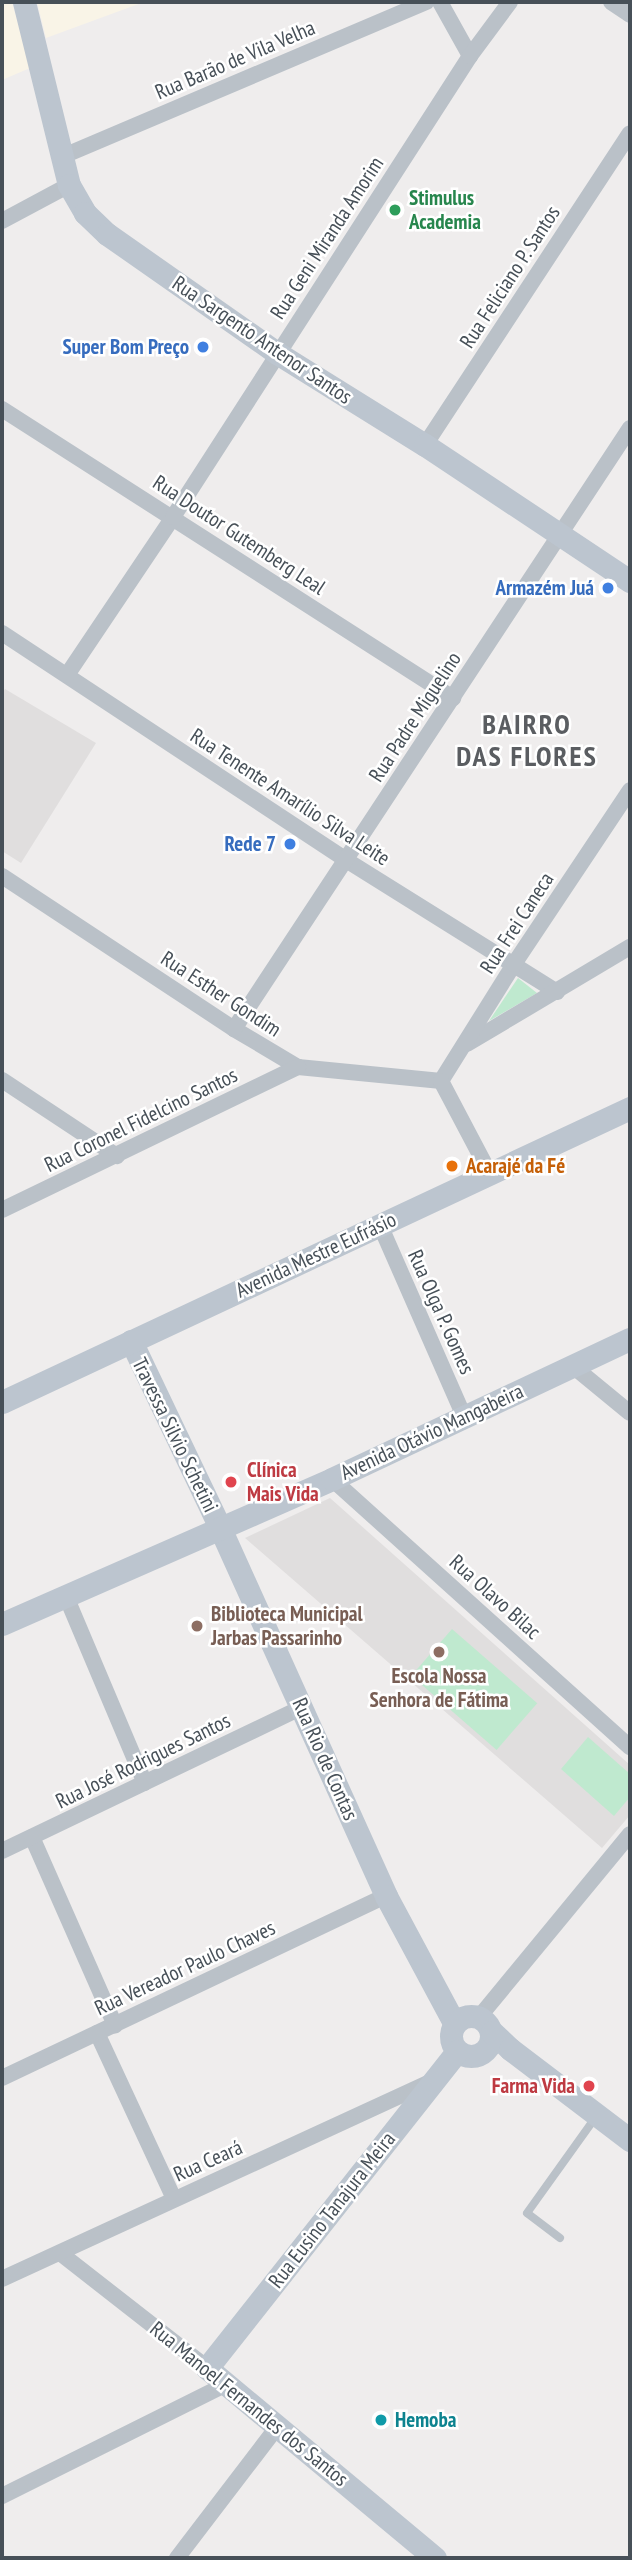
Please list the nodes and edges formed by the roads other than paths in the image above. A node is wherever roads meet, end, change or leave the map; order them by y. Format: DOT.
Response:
graph roads {
  1 [pos="24,2"];
  2 [pos="426,2"];
  3 [pos="440,2"];
  4 [pos="510,2"];
  5 [pos="611,2"];
  6 [pos="627,2"];
  7 [pos="630,13"];
  8 [pos="470,57"];
  9 [pos="630,133"];
  10 [pos="61,157"];
  11 [pos="69,185"];
  12 [pos="2,221"];
  13 [pos="277,353"];
  14 [pos="2,409"];
  15 [pos="630,428"];
  16 [pos="425,445"];
  17 [pos="173,517"];
  18 [pos="560,535"];
  19 [pos="630,581"];
  20 [pos="2,633"];
  21 [pos="67,675"];
  22 [pos="453,698"];
  23 [pos="630,790"];
  24 [pos="346,860"];
  25 [pos="2,876"];
  26 [pos="630,947"];
  27 [pos="514,964"];
  28 [pos="557,992"];
  29 [pos="234,1029"];
  30 [pos="464,1046"];
  31 [pos="298,1067"];
  32 [pos="2,1080"];
  33 [pos="441,1081"];
  34 [pos="630,1108"];
  35 [pos="117,1156"];
  36 [pos="490,1174"];
  37 [pos="2,1210"];
  38 [pos="380,1225"];
  39 [pos="630,1339"];
  40 [pos="131,1341"];
  41 [pos="574,1367"];
  42 [pos="2,1402"];
  43 [pos="630,1413"];
  44 [pos="464,1416"];
  45 [pos="332,1479"];
  46 [pos="220,1528"];
  47 [pos="65,1594"];
  48 [pos="2,1624"];
  49 [pos="302,1707"];
  50 [pos="630,1747"];
  51 [pos="145,1783"];
  52 [pos="630,1834"];
  53 [pos="32,1838"];
  54 [pos="2,1851"];
  55 [pos="386,1896"];
  56 [pos="434,1987"];
  57 [pos="454,2023"];
  58 [pos="115,2025"];
  59 [pos="97,2033"];
  60 [pos="486,2033"];
  61 [pos="457,2051"];
  62 [pos="2,2078"];
  63 [pos="433,2081"];
  64 [pos="598,2114"];
  65 [pos="630,2140"];
  66 [pos="174,2199"];
  67 [pos="560,2238"];
  68 [pos="60,2253"];
  69 [pos="2,2279"];
  70 [pos="207,2368"];
  71 [pos="225,2385"];
  72 [pos="278,2426"];
  73 [pos="2,2496"];
  74 [pos="177,2558"];
  75 [pos="435,2558"];
  1 -- 10 [label="street, Rua Sargento Antenor Santos"];
  2 -- 10 [label="street, Rua Barão de Vila Velha"];
  3 -- 8 [label="street"];
  4 -- 8 [label="street, Rua Geni Miranda Amorim"];
  5 -- 7 [label="street"];
  6 -- 7 [label="street"];
  8 -- 13 [label="street, Rua Geni Miranda Amorim"];
  9 -- 16 [label="street, Rua Feliciano P. Santos"];
  10 -- 11 [label="street, Rua Sargento Antenor Santos"];
  11 -- 12 [label="street"];
  11 -- 13 [label="street, Rua Sargento Antenor Santos"];
  13 -- 16 [label="street, Rua Sargento Antenor Santos"];
  13 -- 17 [label="street, Rua Geni Miranda Amorim"];
  14 -- 17 [label="street, Rua Doutor Gutemberg Leal"];
  15 -- 18 [label="street, Rua Padre Miguelino"];
  16 -- 18 [label="street, Rua Sargento Antenor Santos"];
  17 -- 21 [label="street, Rua Geni Miranda Amorim"];
  17 -- 22 [label="street, Rua Doutor Gutemberg Leal"];
  18 -- 19 [label="street, Rua Sargento Antenor Santos"];
  18 -- 22 [label="street, Rua Padre Miguelino"];
  20 -- 21 [label="street, Rua Tenente Amarílio Silva Leite"];
  21 -- 24 [label="street, Rua Tenente Amarílio Silva Leite"];
  22 -- 24 [label="street, Rua Padre Miguelino"];
  23 -- 27 [label="street, Rua Frei Caneca"];
  24 -- 27 [label="street, Rua Tenente Amarílio Silva Leite"];
  24 -- 29 [label="street, Rua Padre Miguelino"];
  25 -- 29 [label="street, Rua Esther Gondim"];
  26 -- 28 [label="street"];
  27 -- 28 [label="street, Rua Tenente Amarílio Silva Leite"];
  27 -- 30 [label="street, Rua Frei Caneca"];
  28 -- 30 [label="street"];
  29 -- 31 [label="street, Rua Esther Gondim"];
  30 -- 33 [label="street, Rua Frei Caneca"];
  31 -- 33 [label="street, Rua Esther Gondim"];
  31 -- 35 [label="street, Rua Coronel Fidelcino Santos"];
  32 -- 35 [label="street"];
  33 -- 36 [label="street"];
  34 -- 36 [label="street, Avenida Mestre Eufrásio"];
  35 -- 37 [label="street, Rua Coronel Fidelcino Santos"];
  36 -- 38 [label="street, Avenida Mestre Eufrásio"];
  38 -- 40 [label="street, Avenida Mestre Eufrásio"];
  38 -- 44 [label="street, Rua Olga P. Gomes"];
  39 -- 41 [label="street, Avenida Otávio Mangabeira"];
  40 -- 42 [label="street, Avenida Mestre Eufrásio"];
  40 -- 46 [label="street, Travessa Silvio Schetini"];
  41 -- 43 [label="street"];
  41 -- 44 [label="street, Avenida Otávio Mangabeira"];
  44 -- 45 [label="street, Avenida Otávio Mangabeira"];
  45 -- 46 [label="street, Avenida Otávio Mangabeira"];
  45 -- 50 [label="street, Rua Olavo Bilac"];
  46 -- 47 [label="street, Avenida Otávio Mangabeira"];
  46 -- 49 [label="street, Rua Rio de Contas"];
  47 -- 48 [label="street, Avenida Otávio Mangabeira"];
  47 -- 51 [label="street"];
  49 -- 51 [label="street, Rua José Rodrigues Santos"];
  49 -- 55 [label="street, Rua Rio de Contas"];
  51 -- 53 [label="street, Rua José Rodrigues Santos"];
  52 -- 60 [label="street"];
  53 -- 54 [label="street, Rua José Rodrigues Santos"];
  53 -- 58 [label="street"];
  55 -- 56 [label="street, Rua Rio de Contas"];
  55 -- 58 [label="street, Rua Vereador Paulo Chaves"];
  56 -- 57 [label="street, Rua Rio de Contas"];
  56 -- 60 [label="street, Rua Rio de Contas"];
  57 -- 60 [label="street"];
  57 -- 61 [label="street"];
  58 -- 59 [label="street, Rua Vereador Paulo Chaves"];
  59 -- 62 [label="street, Rua Vereador Paulo Chaves"];
  59 -- 66 [label="street"];
  60 -- 61 [label="street"];
  60 -- 64 [label="street"];
  61 -- 63 [label="street, Rua Eusino Tanajura Meira"];
  63 -- 66 [label="street, Rua Ceará"];
  63 -- 70 [label="street, Rua Eusino Tanajura Meira"];
  64 -- 65 [label="street"];
  64 -- 67 [label="lane"];
  66 -- 68 [label="street, Rua Ceará"];
  68 -- 69 [label="street, Rua Ceará"];
  68 -- 70 [label="street, Rua Manoel Fernandes dos Santos"];
  70 -- 71 [label="street, Rua Manoel Fernandes dos Santos"];
  71 -- 72 [label="street, Rua Manoel Fernandes dos Santos"];
  71 -- 73 [label="street"];
  72 -- 74 [label="street"];
  72 -- 75 [label="street, Rua Manoel Fernandes dos Santos"];
}
